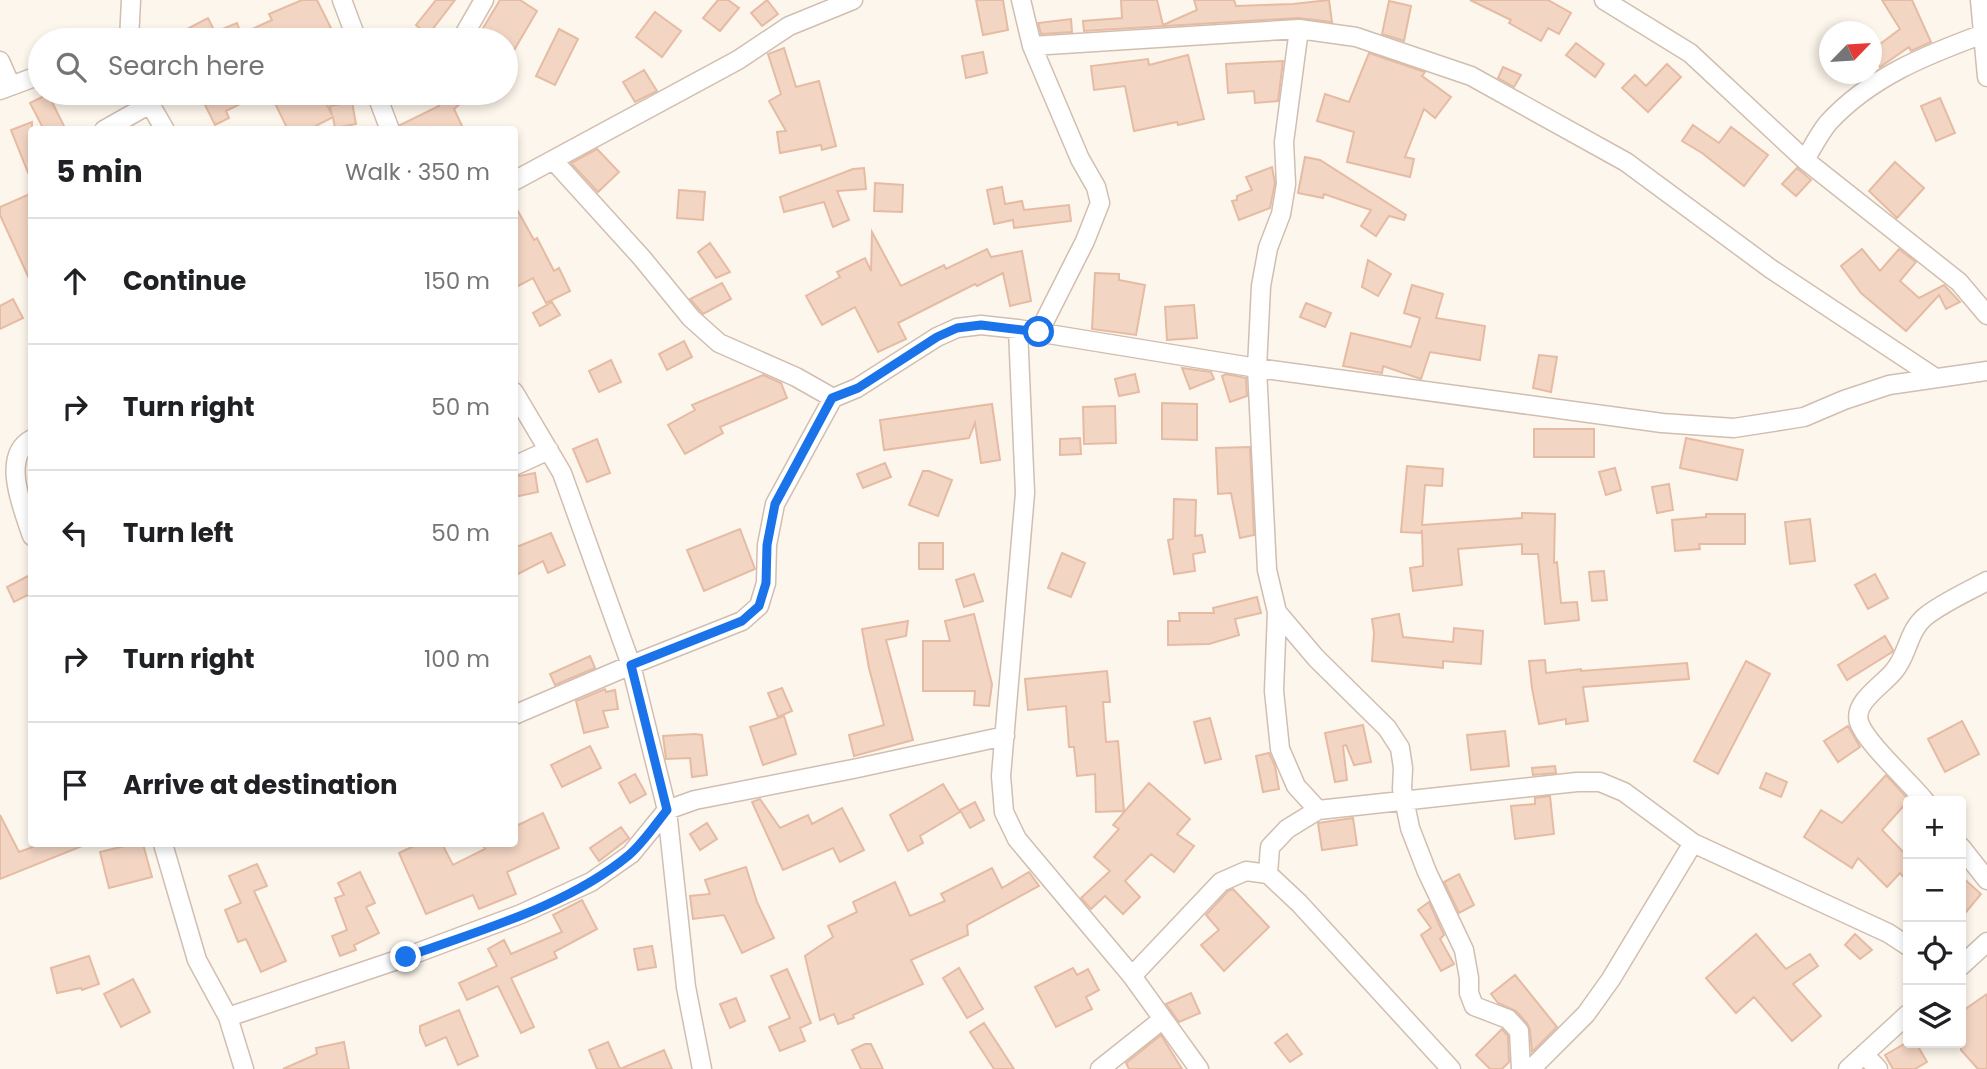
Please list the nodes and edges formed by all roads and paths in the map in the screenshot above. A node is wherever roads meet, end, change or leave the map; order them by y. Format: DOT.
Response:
graph roads {
  1 [pos="131,0"];
  2 [pos="342,0"];
  3 [pos="484,0"];
  4 [pos="853,0"];
  5 [pos="1021,0"];
  6 [pos="1604,0"];
  7 [pos="1980,0"];
  8 [pos="129,28"];
  9 [pos="352,28"];
  10 [pos="468,28"];
  11 [pos="1299,29"];
  12 [pos="1985,44"];
  13 [pos="1032,46"];
  14 [pos="0,61"];
  15 [pos="1987,77"];
  16 [pos="28,79"];
  17 [pos="5,88"];
  18 [pos="138,105"];
  19 [pos="152,105"];
  20 [pos="383,105"];
  21 [pos="110,126"];
  22 [pos="163,126"];
  23 [pos="389,126"];
  24 [pos="553,160"];
  25 [pos="1805,160"];
  26 [pos="518,179"];
  27 [pos="1987,315"];
  28 [pos="1018,329"];
  29 [pos="1039,332"];
  30 [pos="1257,368"];
  31 [pos="1987,371"];
  32 [pos="1934,377"];
  33 [pos="832,398"];
  34 [pos="518,399"];
  35 [pos="28,441"];
  36 [pos="549,450"];
  37 [pos="518,464"];
  38 [pos="28,524"];
  39 [pos="1987,581"];
  40 [pos="1278,612"];
  41 [pos="631,665"];
  42 [pos="518,713"];
  43 [pos="1005,736"];
  44 [pos="1920,796"];
  45 [pos="1405,802"];
  46 [pos="667,810"];
  47 [pos="1318,810"];
  48 [pos="1693,843"];
  49 [pos="164,847"];
  50 [pos="1966,853"];
  51 [pos="1268,874"];
  52 [pos="1987,880"];
  53 [pos="1987,942"];
  54 [pos="1903,943"];
  55 [pos="1966,961"];
  56 [pos="1132,976"];
  57 [pos="228,1017"];
  58 [pos="1163,1019"];
  59 [pos="1903,1019"];
  60 [pos="1864,1054"];
  61 [pos="244,1069"];
  62 [pos="702,1069"];
  63 [pos="1100,1069"];
  64 [pos="1199,1069"];
  65 [pos="1451,1069"];
  66 [pos="1521,1069"];
  67 [pos="1531,1069"];
  68 [pos="1848,1069"];
  69 [pos="1878,1069"];
  1 -- 8 [label="street"];
  2 -- 9 [label="street"];
  3 -- 10 [label="street"];
  4 -- 24 [label="street"];
  5 -- 13 [label="street"];
  6 -- 25 [label="street"];
  7 -- 12 [label="street"];
  11 -- 13 [label="street"];
  11 -- 30 [label="street"];
  11 -- 32 [label="street"];
  12 -- 15 [label="street"];
  12 -- 25 [label="street"];
  13 -- 29 [label="street"];
  14 -- 17 [label="street"];
  16 -- 17 [label="street"];
  18 -- 21 [label="street"];
  19 -- 22 [label="street"];
  20 -- 23 [label="street"];
  24 -- 26 [label="street"];
  24 -- 33 [label="street"];
  25 -- 27 [label="street"];
  28 -- 29 [label="street"];
  28 -- 33 [label="street"];
  28 -- 43 [label="street"];
  29 -- 30 [label="street"];
  30 -- 32 [label="street"];
  30 -- 40 [label="street"];
  31 -- 32 [label="street"];
  33 -- 41 [label="street"];
  34 -- 36 [label="street"];
  35 -- 38 [label="street"];
  36 -- 37 [label="street"];
  36 -- 41 [label="street"];
  39 -- 44 [label="street"];
  40 -- 45 [label="street"];
  40 -- 47 [label="street"];
  41 -- 42 [label="street"];
  41 -- 46 [label="street"];
  43 -- 46 [label="street"];
  43 -- 56 [label="street"];
  45 -- 47 [label="street"];
  45 -- 48 [label="street"];
  45 -- 66 [label="street"];
  46 -- 57 [label="street"];
  46 -- 62 [label="street"];
  47 -- 51 [label="street"];
  48 -- 54 [label="street"];
  48 -- 67 [label="street"];
  49 -- 57 [label="street"];
  50 -- 52 [label="street"];
  51 -- 56 [label="street"];
  51 -- 65 [label="street"];
  53 -- 55 [label="street"];
  56 -- 58 [label="street"];
  57 -- 61 [label="street"];
  58 -- 63 [label="street"];
  58 -- 64 [label="street"];
  59 -- 60 [label="street"];
  60 -- 68 [label="street"];
  60 -- 69 [label="street"];
}
